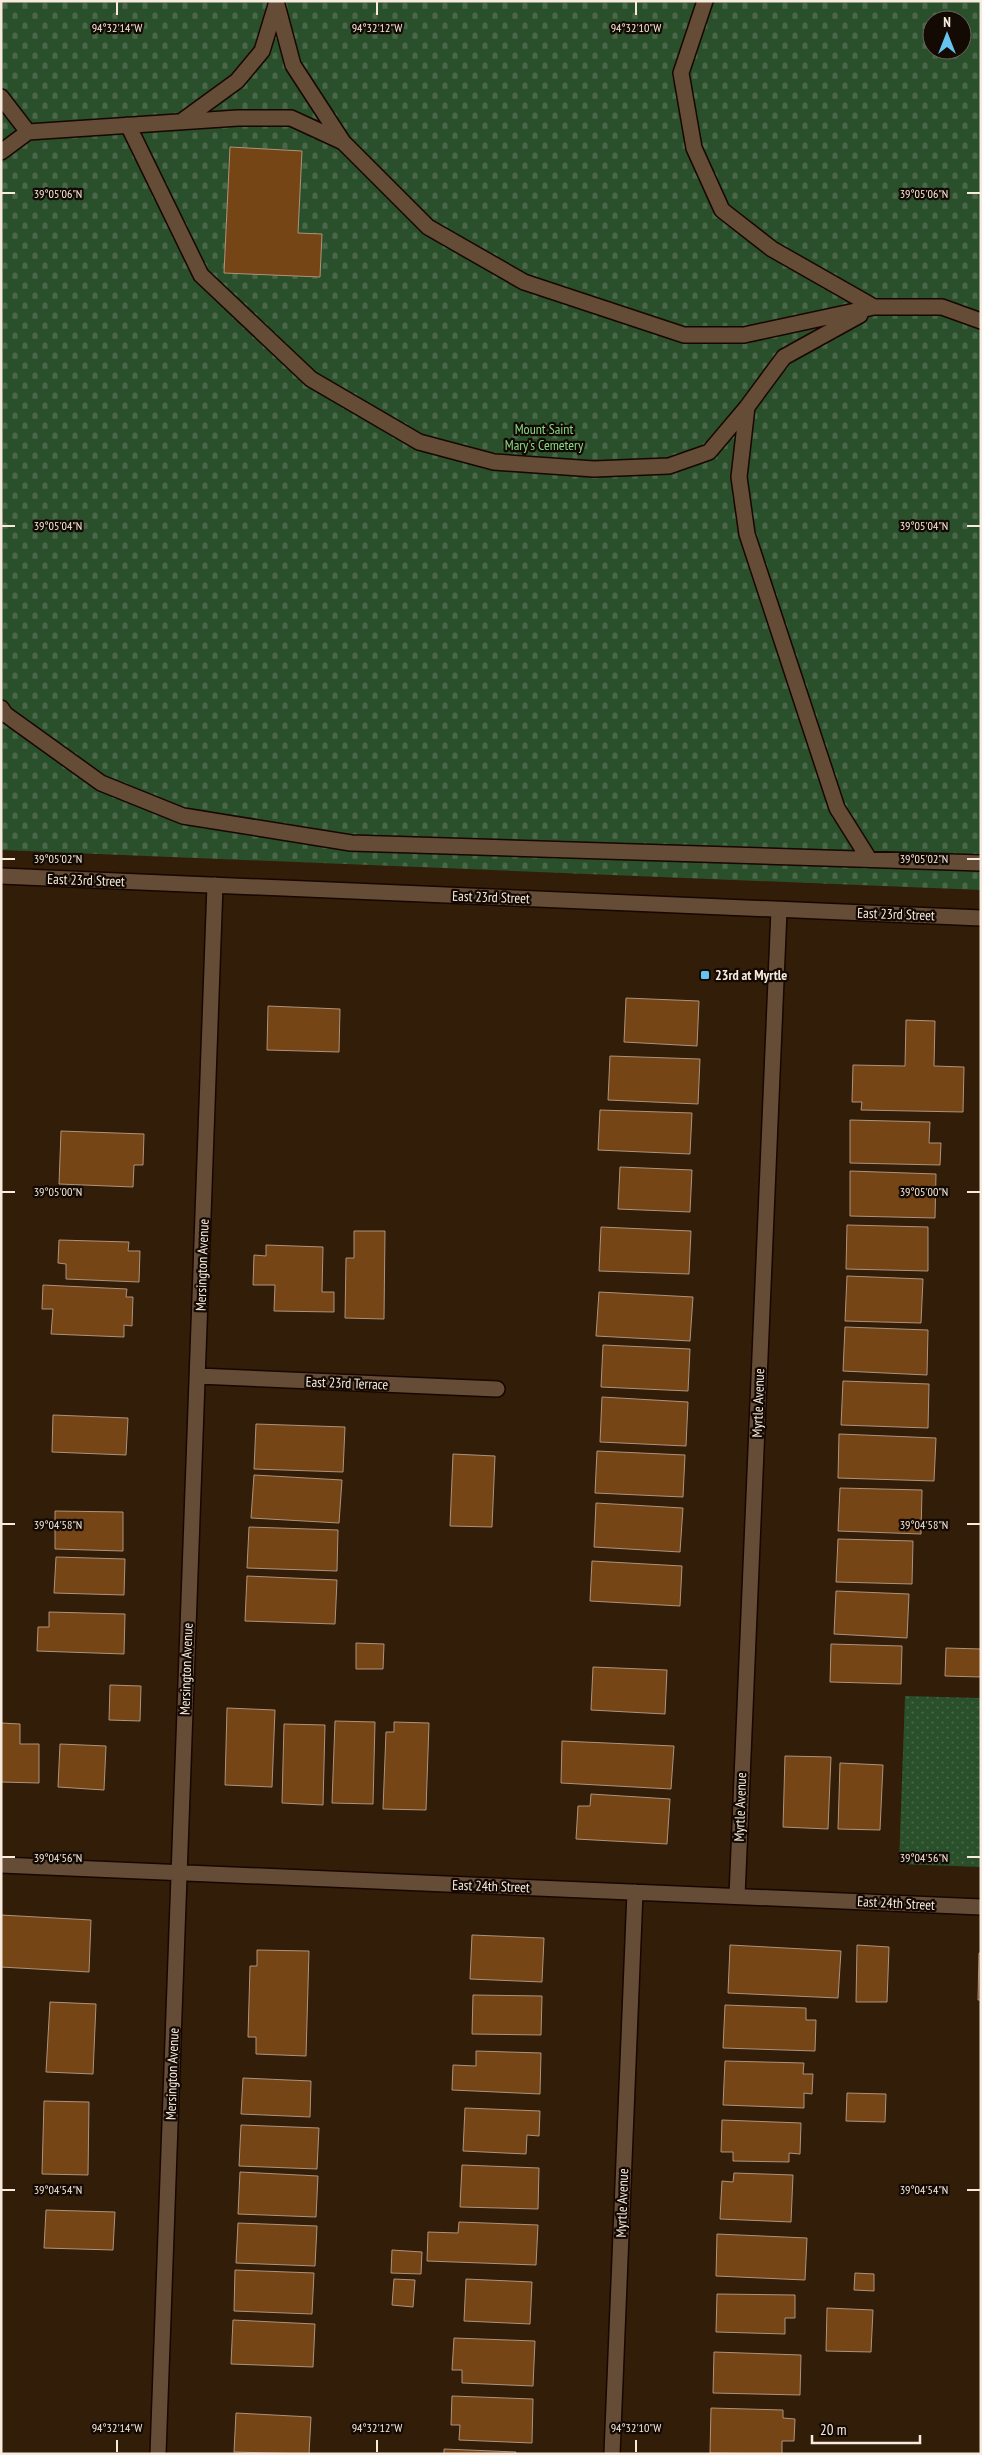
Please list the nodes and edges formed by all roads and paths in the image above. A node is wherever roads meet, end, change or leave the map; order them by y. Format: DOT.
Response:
graph roads {
  1 [pos="704,1"];
  2 [pos="276,3"];
  3 [pos="1,97"];
  4 [pos="182,121"];
  5 [pos="128,125"];
  6 [pos="28,132"];
  7 [pos="343,142"];
  8 [pos="1,152"];
  9 [pos="874,307"];
  10 [pos="981,321"];
  11 [pos="747,407"];
  12 [pos="1,708"];
  13 [pos="869,859"];
  14 [pos="981,863"];
  15 [pos="1,876"];
  16 [pos="216,885"];
  17 [pos="779,910"];
  18 [pos="981,918"];
  19 [pos="198,1376"];
  20 [pos="497,1389"];
  21 [pos="1,1866"];
  22 [pos="179,1873"];
  23 [pos="635,1892"];
  24 [pos="736,1896"];
  25 [pos="981,1907"];
  26 [pos="158,2454"];
  27 [pos="612,2454"];
  1 -- 9 [label="street"];
  2 -- 4 [label="street"];
  2 -- 7 [label="street"];
  3 -- 6 [label="street"];
  4 -- 5 [label="street"];
  4 -- 7 [label="street"];
  5 -- 6 [label="street"];
  5 -- 11 [label="street"];
  6 -- 8 [label="street"];
  7 -- 9 [label="street"];
  9 -- 10 [label="street"];
  9 -- 11 [label="street"];
  11 -- 13 [label="street"];
  12 -- 13 [label="street"];
  13 -- 14 [label="street"];
  15 -- 16 [label="street, East 23rd Street"];
  16 -- 17 [label="street, East 23rd Street"];
  16 -- 19 [label="street, Mersington Avenue"];
  17 -- 18 [label="street, East 23rd Street"];
  17 -- 24 [label="street, Myrtle Avenue"];
  19 -- 20 [label="street, East 23rd Terrace"];
  19 -- 22 [label="street, Mersington Avenue"];
  21 -- 22 [label="street, East 24th Street"];
  22 -- 23 [label="street, East 24th Street"];
  22 -- 26 [label="street, Mersington Avenue"];
  23 -- 24 [label="street, East 24th Street"];
  23 -- 27 [label="street, Myrtle Avenue"];
  24 -- 25 [label="street, East 24th Street"];
}
